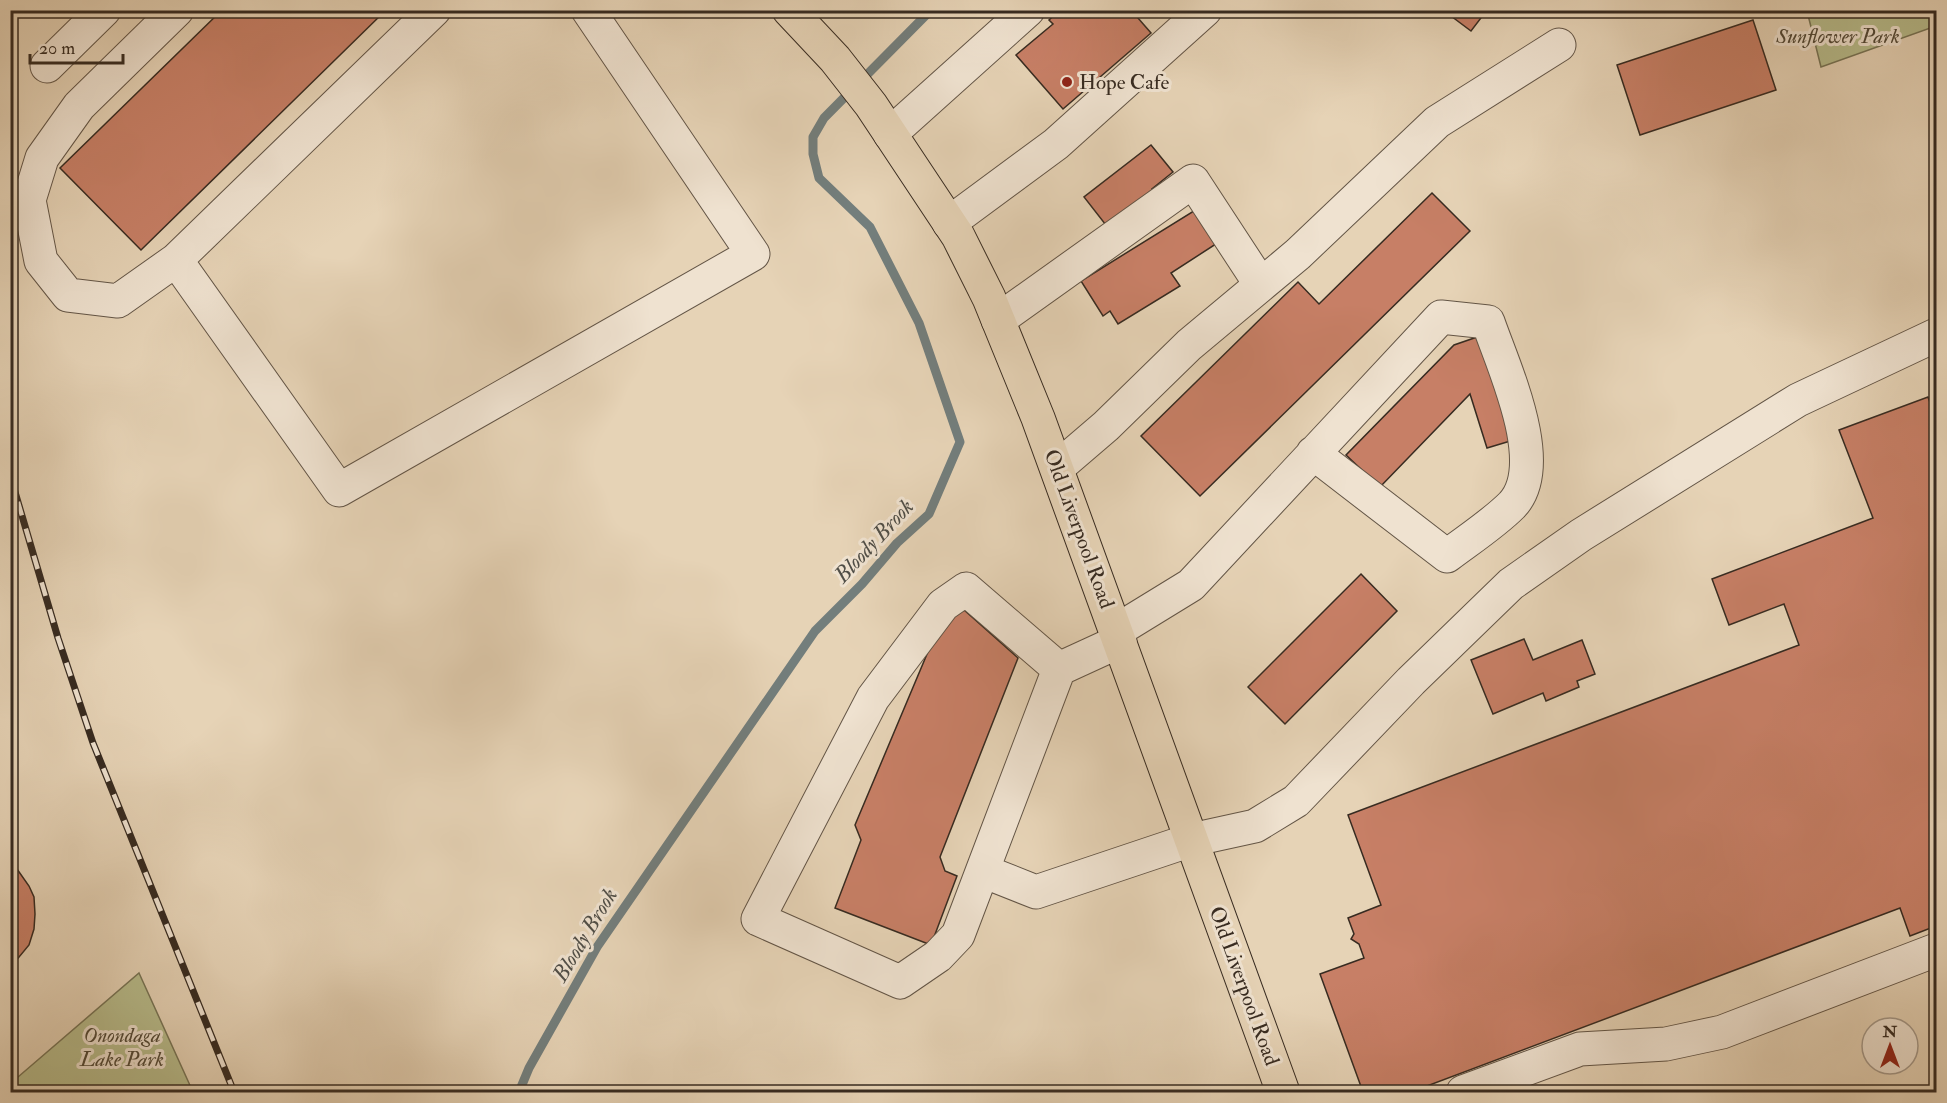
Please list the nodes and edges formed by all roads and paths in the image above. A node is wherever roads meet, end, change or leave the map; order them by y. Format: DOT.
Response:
graph roads {
  1 [pos="104,10"];
  2 [pos="177,10"];
  3 [pos="434,10"];
  4 [pos="588,10"];
  5 [pos="789,10"];
  6 [pos="1028,10"];
  7 [pos="1205,10"];
  8 [pos="1559,45"];
  9 [pos="46,66"];
  10 [pos="890,134"];
  11 [pos="949,223"];
  12 [pos="176,260"];
  13 [pos="1261,285"];
  14 [pos="998,320"];
  15 [pos="1936,335"];
  16 [pos="1313,453"];
  17 [pos="1057,468"];
  18 [pos="1118,636"];
  19 [pos="1059,669"];
  20 [pos="1191,840"];
  21 [pos="982,871"];
  22 [pos="1936,950"];
  23 [pos="1283,1092"];
  24 [pos="1463,1092"];
  1 -- 9 [label="lane"];
  2 -- 12 [label="lane"];
  3 -- 12 [label="lane"];
  4 -- 12 [label="lane"];
  5 -- 10 [label="main road, Old Liverpool Road"];
  6 -- 10 [label="lane"];
  7 -- 11 [label="lane"];
  8 -- 13 [label="lane"];
  10 -- 11 [label="main road, Old Liverpool Road"];
  11 -- 14 [label="main road, Old Liverpool Road"];
  13 -- 14 [label="lane"];
  13 -- 17 [label="lane"];
  14 -- 17 [label="main road, Old Liverpool Road"];
  15 -- 20 [label="lane"];
  16 -- 16 [label="lane"];
  16 -- 18 [label="lane"];
  17 -- 18 [label="main road, Old Liverpool Road"];
  18 -- 19 [label="lane"];
  18 -- 20 [label="main road, Old Liverpool Road"];
  19 -- 21 [label="lane"];
  19 -- 21 [label="lane"];
  20 -- 21 [label="lane"];
  20 -- 23 [label="main road, Old Liverpool Road"];
  22 -- 24 [label="lane"];
}
